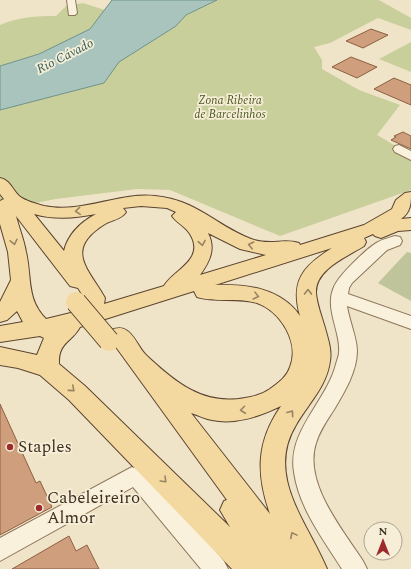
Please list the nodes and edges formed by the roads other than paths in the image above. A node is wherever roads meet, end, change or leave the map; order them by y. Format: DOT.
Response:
graph roads {
  1 [pos="71,0"];
  2 [pos="72,13"];
  3 [pos="398,149"];
  4 [pos="411,156"];
  5 [pos="0,183"];
  6 [pos="6,200"];
  7 [pos="408,214"];
  8 [pos="395,241"];
  9 [pos="331,242"];
  10 [pos="358,242"];
  11 [pos="19,282"];
  12 [pos="204,292"];
  13 [pos="162,294"];
  14 [pos="340,297"];
  15 [pos="81,309"];
  16 [pos="0,314"];
  17 [pos="411,323"];
  18 [pos="50,332"];
  19 [pos="0,334"];
  20 [pos="114,339"];
  21 [pos="0,345"];
  22 [pos="0,356"];
  23 [pos="142,364"];
  24 [pos="48,368"];
  25 [pos="0,550"];
  26 [pos="216,569"];
  27 [pos="252,569"];
  28 [pos="277,569"];
  29 [pos="295,569"];
  30 [pos="312,569"];
  31 [pos="355,569"];
  1 -- 2 [label="street"];
  3 -- 4 [label="street"];
  5 -- 6 [label="main road"];
  9 -- 6 [label="main road, one-way"];
  6 -- 11 [label="main road, one-way"];
  6 -- 15 [label="main road"];
  7 -- 9 [label="main road"];
  7 -- 10 [label="main road"];
  8 -- 14 [label="street"];
  9 -- 13 [label="main road"];
  10 -- 12 [label="main road"];
  30 -- 10 [label="main road, one-way"];
  11 -- 16 [label="main road"];
  11 -- 18 [label="main road"];
  12 -- 18 [label="main road"];
  12 -- 23 [label="main road, one-way"];
  13 -- 15 [label="main road"];
  15 -- 13 [label="main road, one-way"];
  14 -- 17 [label="street"];
  14 -- 31 [label="street"];
  15 -- 18 [label="main road"];
  15 -- 20 [label="main road, bridge"];
  18 -- 19 [label="main road"];
  18 -- 21 [label="main road"];
  18 -- 24 [label="main road"];
  20 -- 23 [label="main road"];
  20 -- 28 [label="main road"];
  22 -- 24 [label="main road"];
  23 -- 29 [label="main road"];
  24 -- 27 [label="main road, one-way"];
  25 -- 26 [label="street"];
}
